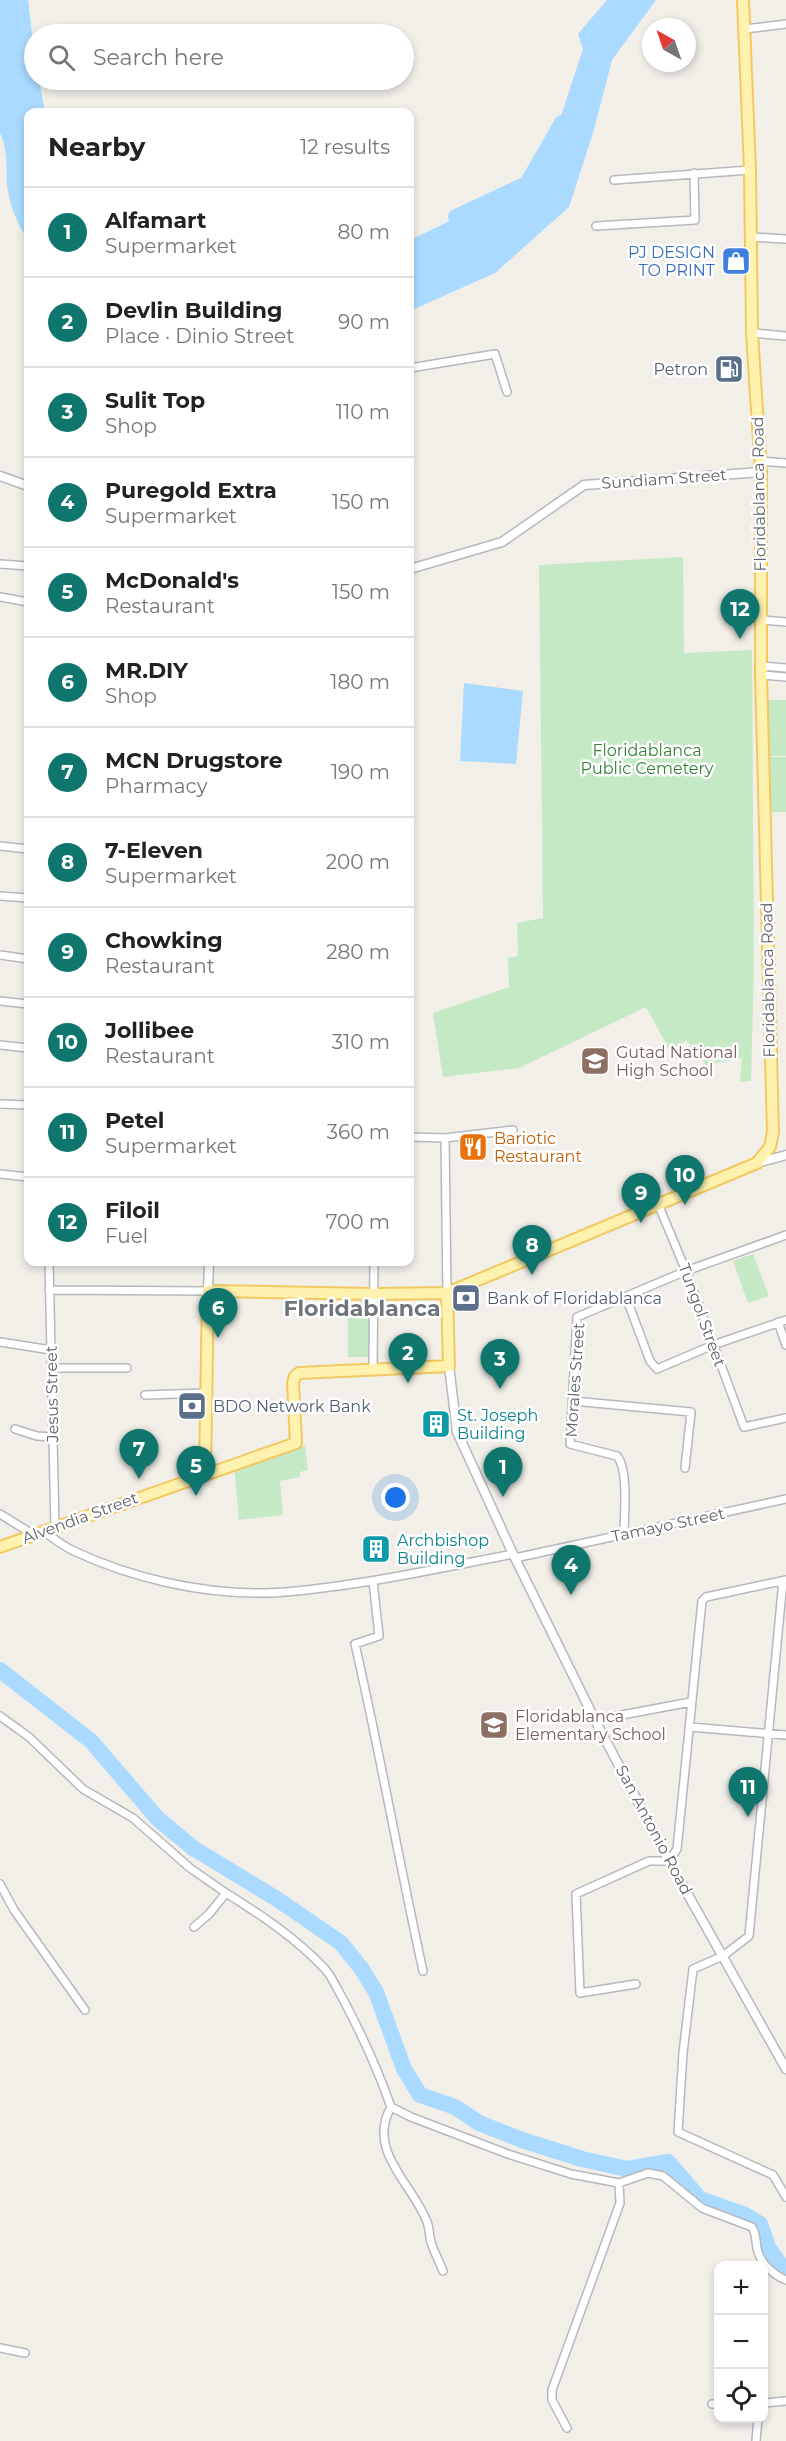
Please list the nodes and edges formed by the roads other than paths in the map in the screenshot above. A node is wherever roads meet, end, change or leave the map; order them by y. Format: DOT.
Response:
graph roads {
  1 [pos="743,0"];
  2 [pos="786,24"];
  3 [pos="745,29"];
  4 [pos="750,170"];
  5 [pos="694,173"];
  6 [pos="614,180"];
  7 [pos="596,226"];
  8 [pos="751,237"];
  9 [pos="786,239"];
  10 [pos="752,333"];
  11 [pos="786,336"];
  12 [pos="414,367"];
  13 [pos="507,392"];
  14 [pos="786,463"];
  15 [pos="760,467"];
  16 [pos="0,476"];
  17 [pos="24,485"];
  18 [pos="0,564"];
  19 [pos="24,566"];
  20 [pos="414,568"];
  21 [pos="0,597"];
  22 [pos="24,601"];
  23 [pos="760,620"];
  24 [pos="786,622"];
  25 [pos="786,668"];
  26 [pos="761,671"];
  27 [pos="786,677"];
  28 [pos="0,846"];
  29 [pos="24,849"];
  30 [pos="0,896"];
  31 [pos="24,898"];
  32 [pos="0,955"];
  33 [pos="24,958"];
  34 [pos="0,1001"];
  35 [pos="24,1004"];
  36 [pos="0,1045"];
  37 [pos="24,1048"];
  38 [pos="0,1104"];
  39 [pos="24,1105"];
  40 [pos="513,1130"];
  41 [pos="414,1137"];
  42 [pos="445,1138"];
  43 [pos="786,1155"];
  44 [pos="757,1163"];
  45 [pos="0,1174"];
  46 [pos="24,1177"];
  47 [pos="658,1204"];
  48 [pos="786,1235"];
  49 [pos="49,1266"];
  50 [pos="208,1266"];
  51 [pos="374,1266"];
  52 [pos="686,1271"];
  53 [pos="49,1290"];
  54 [pos="208,1291"];
  55 [pos="447,1293"];
  56 [pos="374,1294"];
  57 [pos="626,1297"];
  58 [pos="782,1321"];
  59 [pos="0,1342"];
  60 [pos="713,1345"];
  61 [pos="786,1345"];
  62 [pos="51,1350"];
  63 [pos="449,1366"];
  64 [pos="51,1368"];
  65 [pos="126,1368"];
  66 [pos="373,1369"];
  67 [pos="207,1393"];
  68 [pos="145,1395"];
  69 [pos="573,1401"];
  70 [pos="786,1418"];
  71 [pos="15,1429"];
  72 [pos="52,1437"];
  73 [pos="685,1468"];
  74 [pos="205,1474"];
  75 [pos="786,1500"];
  76 [pos="0,1514"];
  77 [pos="55,1527"];
  78 [pos="35,1534"];
  79 [pos="624,1535"];
  80 [pos="0,1547"];
  81 [pos="514,1556"];
  82 [pos="373,1581"];
  83 [pos="784,1581"];
  84 [pos="691,1702"];
  85 [pos="0,1716"];
  86 [pos="595,1720"];
  87 [pos="690,1727"];
  88 [pos="768,1734"];
  89 [pos="786,1735"];
  90 [pos="669,1861"];
  91 [pos="0,1884"];
  92 [pos="226,1893"];
  93 [pos="195,1927"];
  94 [pos="723,1956"];
  95 [pos="423,1971"];
  96 [pos="636,1984"];
  97 [pos="85,2010"];
  98 [pos="782,2053"];
  99 [pos="786,2069"];
  100 [pos="391,2107"];
  101 [pos="619,2183"];
  102 [pos="786,2197"];
  103 [pos="443,2271"];
  104 [pos="786,2280"];
  105 [pos="0,2348"];
  106 [pos="25,2353"];
  107 [pos="786,2401"];
  108 [pos="768,2403"];
  109 [pos="758,2423"];
  110 [pos="567,2428"];
  111 [pos="756,2441"];
  1 -- 3 [label="main road, Floridablanca Road"];
  2 -- 3 [label="street"];
  3 -- 4 [label="main road, Floridablanca Road"];
  4 -- 5 [label="street"];
  4 -- 8 [label="main road, Floridablanca Road"];
  5 -- 6 [label="street"];
  5 -- 7 [label="street"];
  8 -- 9 [label="street"];
  8 -- 10 [label="main road, Floridablanca Road"];
  10 -- 11 [label="street"];
  10 -- 15 [label="main road, Floridablanca Road"];
  12 -- 13 [label="street"];
  14 -- 15 [label="street"];
  15 -- 20 [label="street, Sundiam Street"];
  15 -- 23 [label="main road, Floridablanca Road"];
  16 -- 17 [label="street"];
  18 -- 19 [label="street"];
  21 -- 22 [label="street"];
  23 -- 24 [label="street"];
  23 -- 26 [label="main road, Floridablanca Road"];
  25 -- 26 [label="street"];
  26 -- 27 [label="street"];
  26 -- 44 [label="main road, Floridablanca Road"];
  28 -- 29 [label="street"];
  30 -- 31 [label="street"];
  32 -- 33 [label="street"];
  34 -- 35 [label="street"];
  36 -- 37 [label="street"];
  38 -- 39 [label="street"];
  40 -- 42 [label="street"];
  41 -- 42 [label="street"];
  42 -- 55 [label="street"];
  43 -- 44 [label="street"];
  44 -- 47 [label="main road"];
  45 -- 46 [label="street"];
  47 -- 52 [label="street, Tungol Street"];
  47 -- 55 [label="main road"];
  48 -- 52 [label="street"];
  49 -- 53 [label="street, Jesus Street"];
  50 -- 54 [label="street"];
  51 -- 56 [label="street"];
  52 -- 57 [label="street"];
  52 -- 60 [label="street, Tungol Street"];
  53 -- 54 [label="street"];
  53 -- 62 [label="street, Jesus Street"];
  54 -- 56 [label="main road"];
  54 -- 67 [label="main road"];
  55 -- 56 [label="main road"];
  55 -- 63 [label="main road"];
  56 -- 66 [label="street"];
  57 -- 60 [label="street"];
  57 -- 69 [label="street, Morales Street"];
  58 -- 60 [label="street"];
  58 -- 61 [label="street"];
  59 -- 62 [label="street"];
  60 -- 70 [label="street, Tungol Street"];
  62 -- 64 [label="street, Jesus Street"];
  63 -- 66 [label="main road"];
  63 -- 81 [label="street, San Antonio Road"];
  64 -- 65 [label="street"];
  64 -- 72 [label="street, Jesus Street"];
  66 -- 74 [label="main road, Alvendia Street"];
  67 -- 68 [label="street"];
  67 -- 74 [label="main road"];
  69 -- 73 [label="street"];
  69 -- 79 [label="street, Morales Street"];
  71 -- 72 [label="street"];
  72 -- 77 [label="street, Jesus Street"];
  74 -- 77 [label="main road, Alvendia Street"];
  75 -- 79 [label="street, Tamayo Street"];
  76 -- 78 [label="street, Tamayo Street"];
  77 -- 78 [label="main road, Alvendia Street"];
  78 -- 80 [label="main road, Alvendia Street"];
  78 -- 82 [label="street, Tamayo Street"];
  79 -- 81 [label="street, Tamayo Street"];
  81 -- 82 [label="street, Tamayo Street"];
  81 -- 86 [label="street, San Antonio Road"];
  82 -- 95 [label="street"];
  83 -- 84 [label="street"];
  83 -- 88 [label="street"];
  84 -- 86 [label="street"];
  84 -- 87 [label="street"];
  85 -- 92 [label="street"];
  86 -- 90 [label="street, San Antonio Road"];
  87 -- 88 [label="street"];
  87 -- 90 [label="street"];
  88 -- 89 [label="street"];
  88 -- 94 [label="street"];
  90 -- 94 [label="street, San Antonio Road"];
  90 -- 96 [label="street"];
  91 -- 97 [label="street"];
  92 -- 93 [label="street"];
  92 -- 100 [label="street"];
  94 -- 98 [label="street, San Antonio Road"];
  94 -- 102 [label="street"];
  98 -- 99 [label="street, San Antonio Road"];
  100 -- 101 [label="street"];
  100 -- 103 [label="street"];
  101 -- 104 [label="street"];
  101 -- 110 [label="street"];
  105 -- 106 [label="street"];
  107 -- 108 [label="street"];
  109 -- 111 [label="street"];
}
